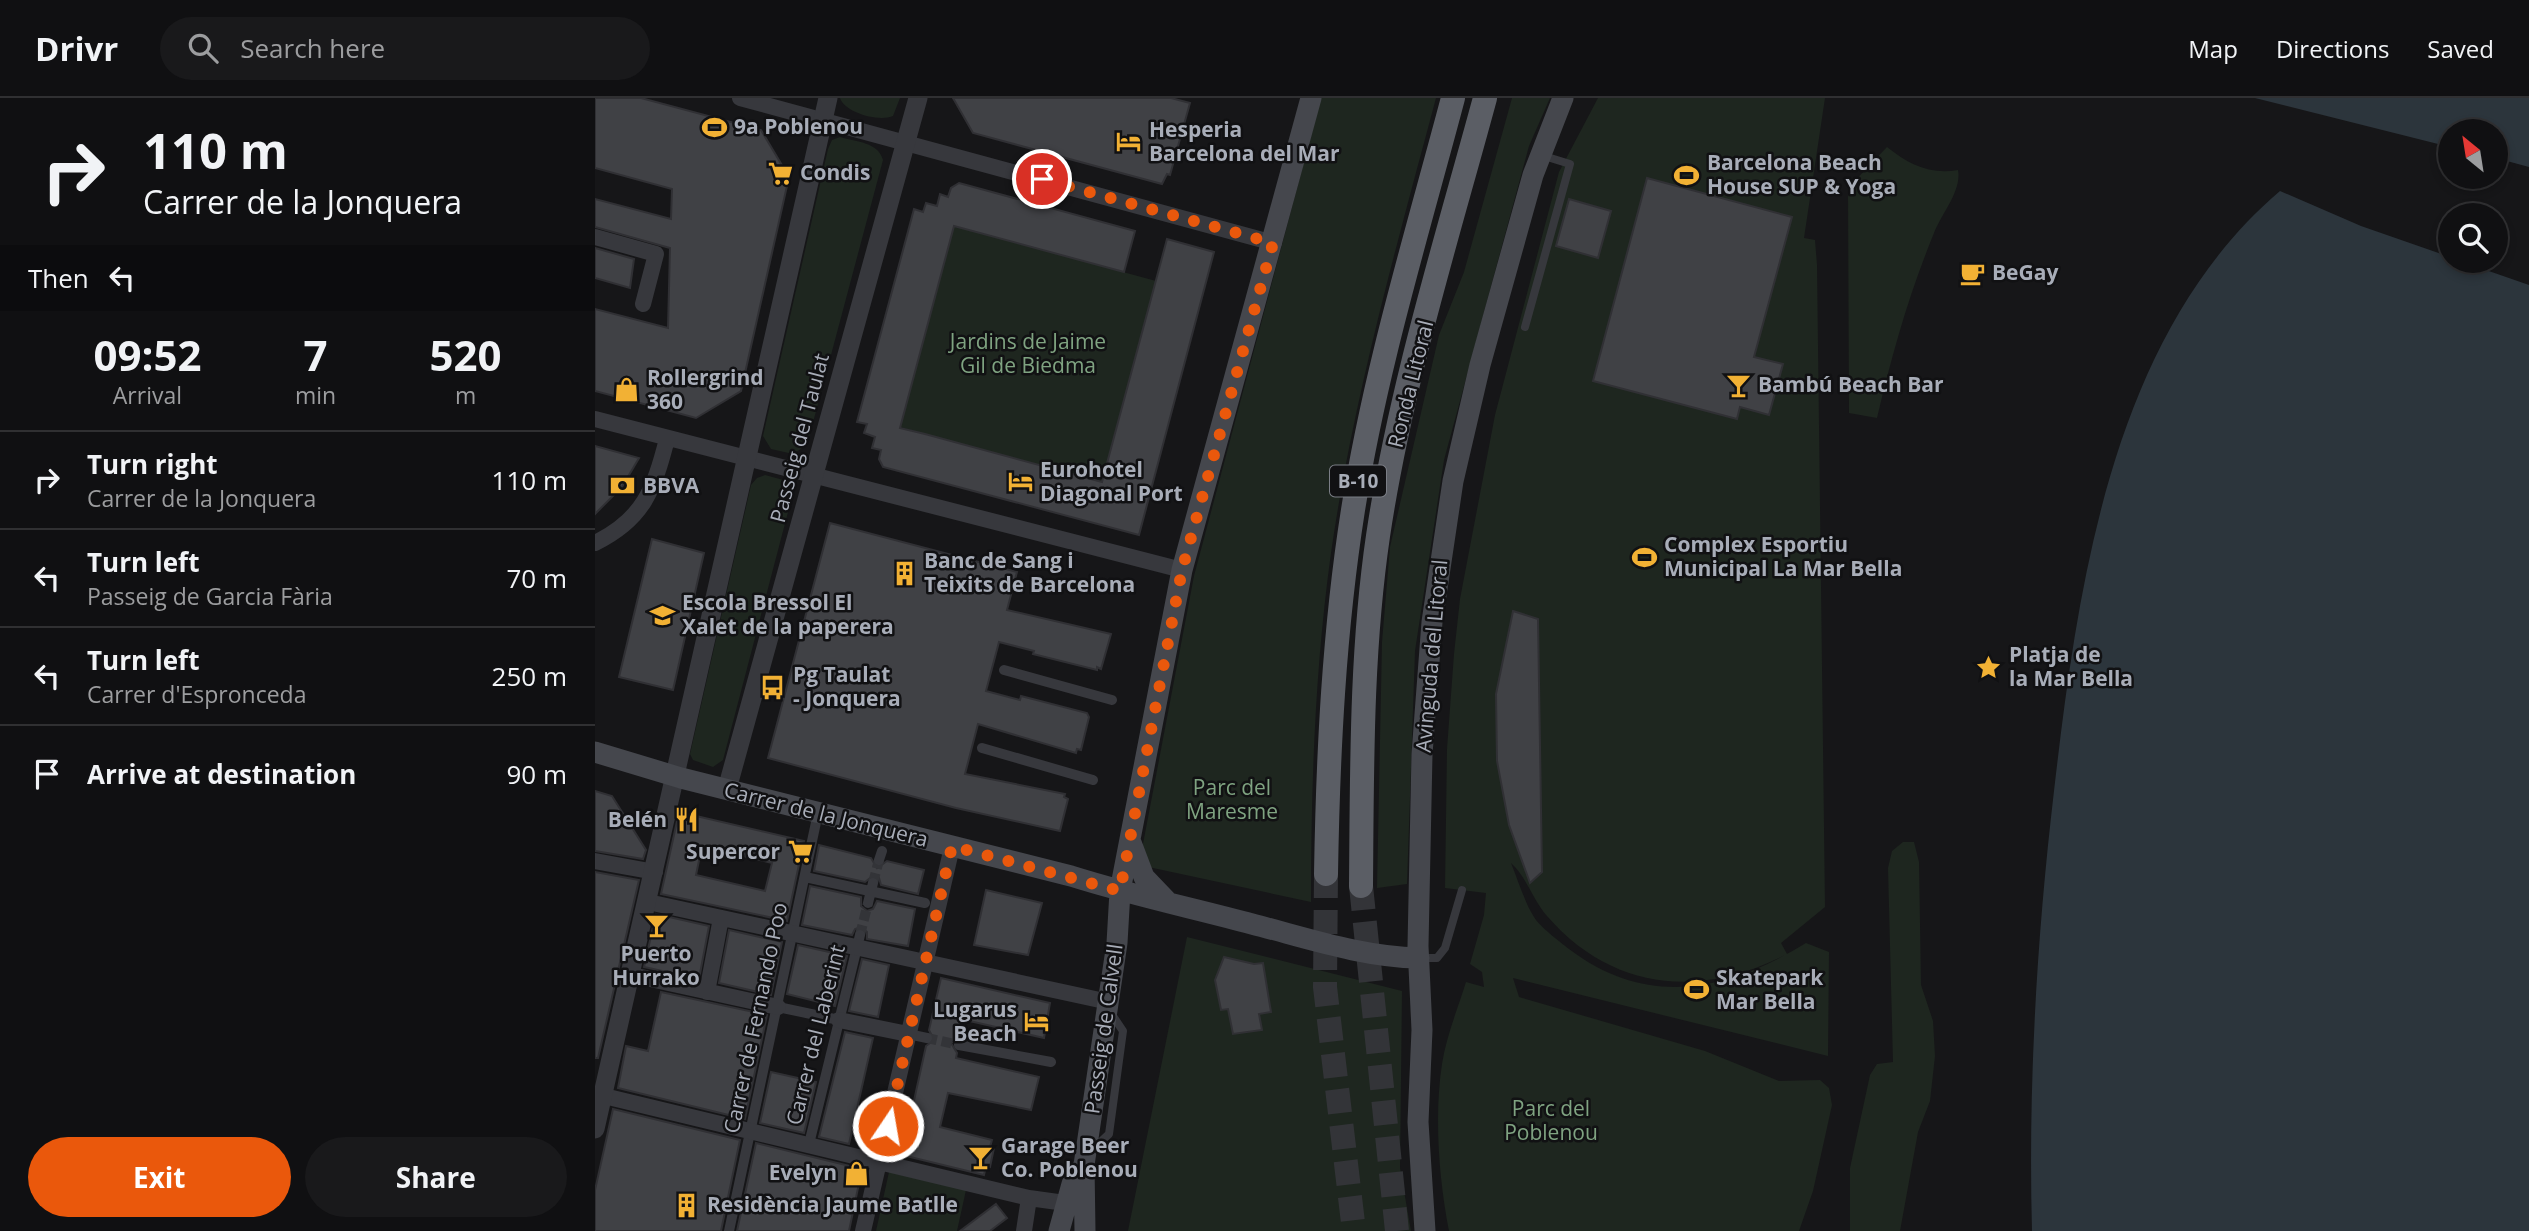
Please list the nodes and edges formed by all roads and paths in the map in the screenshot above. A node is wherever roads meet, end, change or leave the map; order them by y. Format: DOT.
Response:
graph roads {
  1 [pos="740,98"];
  2 [pos="828,98"];
  3 [pos="918,98"];
  4 [pos="1311,98"];
  5 [pos="1454,98"];
  6 [pos="1485,98"];
  7 [pos="1563,98"];
  8 [pos="823,120"];
  9 [pos="906,142"];
  10 [pos="1541,155"];
  11 [pos="595,237"];
  12 [pos="1273,243"];
  13 [pos="643,304"];
  14 [pos="1525,327"];
  15 [pos="595,419"];
  16 [pos="667,439"];
  17 [pos="745,456"];
  18 [pos="814,475"];
  19 [pos="595,543"];
  20 [pos="1182,570"];
  21 [pos="1004,670"];
  22 [pos="1112,700"];
  23 [pos="982,748"];
  24 [pos="595,752"];
  25 [pos="673,776"];
  26 [pos="1093,779"];
  27 [pos="727,789"];
  28 [pos="818,813"];
  29 [pos="1130,838"];
  30 [pos="952,846"];
  31 [pos="595,860"];
  32 [pos="655,872"];
  33 [pos="1325,874"];
  34 [pos="805,877"];
  35 [pos="1361,886"];
  36 [pos="872,887"];
  37 [pos="1462,890"];
  38 [pos="1120,891"];
  39 [pos="648,902"];
  40 [pos="868,903"];
  41 [pos="925,903"];
  42 [pos="1174,903"];
  43 [pos="722,918"];
  44 [pos="794,933"];
  45 [pos="859,941"];
  46 [pos="1419,958"];
  47 [pos="924,962"];
  48 [pos="632,975"];
  49 [pos="706,992"];
  50 [pos="1108,1005"];
  51 [pos="778,1007"];
  52 [pos="839,1020"];
  53 [pos="908,1034"];
  54 [pos="927,1038"];
  55 [pos="959,1045"];
  56 [pos="1051,1062"];
  57 [pos="598,1111"];
  58 [pos="751,1130"];
  59 [pos="809,1144"];
  60 [pos="880,1161"];
  61 [pos="1085,1161"];
  62 [pos="1029,1198"];
  63 [pos="1065,1203"];
  64 [pos="729,1231"];
  65 [pos="863,1231"];
  66 [pos="1024,1231"];
  67 [pos="1059,1231"];
  68 [pos="1085,1231"];
  69 [pos="1425,1231"];
  1 -- 8 [label="street"];
  2 -- 8 [label="street"];
  3 -- 9 [label="street, Passeig del Taulat"];
  4 -- 12 [label="main road, Passeig de Calvell"];
  5 -- 33 [label="highway, Ronda Litoral / B-10"];
  6 -- 35 [label="highway, Ronda Litoral / B-10"];
  7 -- 10 [label="main road, Avinguda del Litoral"];
  8 -- 9 [label="street"];
  8 -- 17 [label="street"];
  9 -- 12 [label="street"];
  9 -- 18 [label="street, Passeig del Taulat"];
  10 -- 14 [label="lane"];
  10 -- 46 [label="main road, Avinguda del Litoral"];
  11 -- 13 [label="street"];
  12 -- 20 [label="main road, Passeig de Calvell"];
  15 -- 16 [label="street"];
  16 -- 17 [label="street"];
  16 -- 19 [label="street"];
  17 -- 18 [label="street"];
  17 -- 25 [label="street"];
  18 -- 20 [label="street"];
  18 -- 27 [label="street, Passeig del Taulat"];
  20 -- 29 [label="main road, Passeig de Calvell"];
  21 -- 22 [label="street"];
  23 -- 26 [label="street"];
  24 -- 25 [label="main road, Carrer de la Jonquera"];
  25 -- 27 [label="main road, Carrer de la Jonquera"];
  25 -- 32 [label="street"];
  27 -- 28 [label="main road, Carrer de la Jonquera"];
  28 -- 30 [label="main road, Carrer de la Jonquera"];
  28 -- 34 [label="street, Carrer de Fernando Poo"];
  29 -- 38 [label="main road, Passeig de Calvell"];
  29 -- 42 [label="main road"];
  30 -- 38 [label="main road, Carrer de la Jonquera"];
  30 -- 47 [label="street"];
  31 -- 32 [label="street"];
  32 -- 39 [label="street"];
  34 -- 36 [label="street"];
  34 -- 44 [label="street, Carrer de Fernando Poo"];
  36 -- 40 [label="street"];
  36 -- 41 [label="street"];
  37 -- 46 [label="lane"];
  38 -- 42 [label="main road, Carrer de la Jonquera"];
  38 -- 50 [label="main road, Passeig de Calvell"];
  39 -- 43 [label="street"];
  39 -- 48 [label="street"];
  42 -- 46 [label="main road, Carrer de la Jonquera"];
  43 -- 44 [label="street"];
  43 -- 49 [label="street"];
  44 -- 45 [label="street"];
  44 -- 51 [label="street, Carrer de Fernando Poo"];
  45 -- 47 [label="street"];
  45 -- 52 [label="street, Carrer del Laberint"];
  46 -- 69 [label="main road, Avinguda del Litoral"];
  47 -- 50 [label="street"];
  47 -- 53 [label="street"];
  48 -- 49 [label="street"];
  48 -- 57 [label="street"];
  49 -- 51 [label="street"];
  50 -- 61 [label="main road, Passeig de Calvell"];
  51 -- 52 [label="street"];
  51 -- 58 [label="street, Carrer de Fernando Poo"];
  52 -- 53 [label="street"];
  52 -- 59 [label="street, Carrer del Laberint"];
  53 -- 54 [label="street"];
  53 -- 60 [label="street"];
  55 -- 56 [label="street"];
  57 -- 58 [label="street"];
  58 -- 59 [label="street"];
  58 -- 64 [label="street, Carrer de Fernando Poo"];
  59 -- 60 [label="street"];
  60 -- 62 [label="street"];
  60 -- 65 [label="street"];
  61 -- 63 [label="main road, Passeig de Calvell"];
  61 -- 68 [label="main road, Passeig de Calvell"];
  62 -- 63 [label="street"];
  62 -- 66 [label="street"];
  63 -- 67 [label="main road, Passeig de Calvell"];
}
